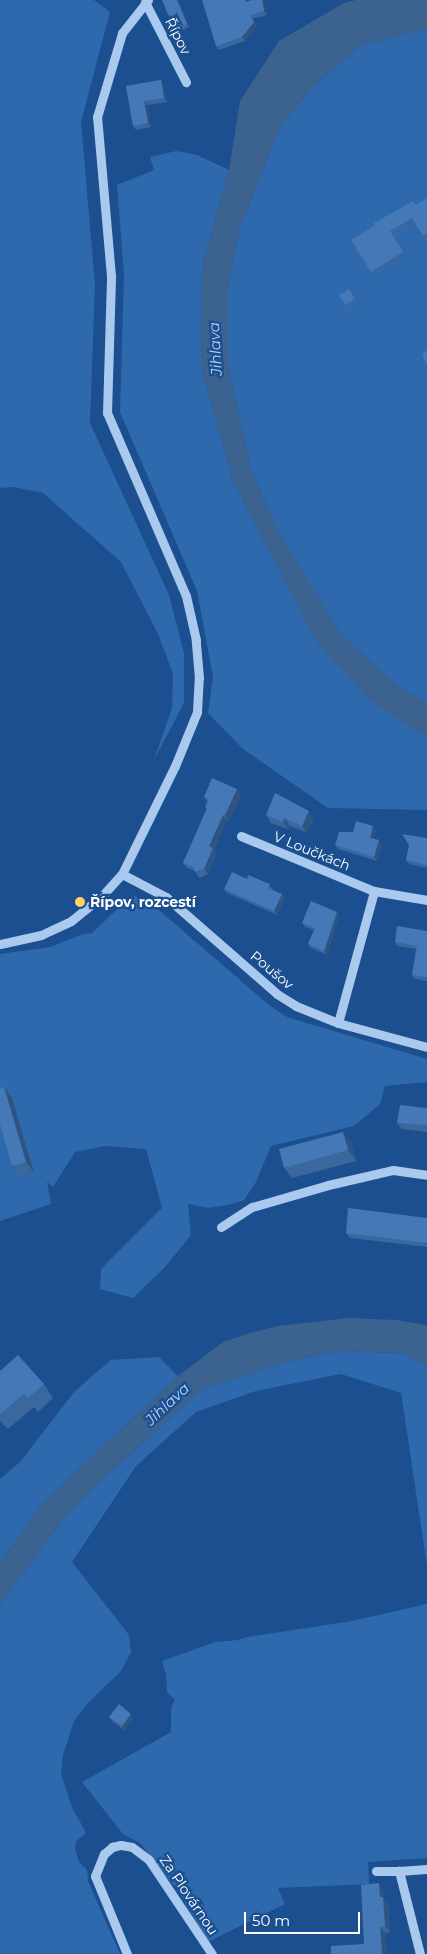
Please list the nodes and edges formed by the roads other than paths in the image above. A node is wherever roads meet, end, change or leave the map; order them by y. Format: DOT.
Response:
graph roads {
  1 [pos="147,1"];
  2 [pos="186,82"];
  3 [pos="241,836"];
  4 [pos="122,874"];
  5 [pos="374,891"];
  6 [pos="427,900"];
  7 [pos="0,944"];
  8 [pos="338,1023"];
  9 [pos="427,1047"];
  10 [pos="427,1175"];
  11 [pos="220,1226"];
  12 [pos="427,1869"];
  13 [pos="376,1871"];
  14 [pos="399,1871"];
  15 [pos="128,1954"];
  16 [pos="212,1954"];
  17 [pos="420,1954"];
  1 -- 2 [label="street, Řípov"];
  1 -- 4 [label="street"];
  3 -- 5 [label="street, V Loučkách"];
  4 -- 7 [label="street"];
  4 -- 8 [label="street, Poušov"];
  5 -- 6 [label="street, V Loučkách"];
  5 -- 8 [label="street"];
  8 -- 9 [label="street, Poušov"];
  10 -- 11 [label="street"];
  12 -- 14 [label="street"];
  13 -- 14 [label="street"];
  14 -- 17 [label="street"];
  15 -- 16 [label="street, Za Plovárnou"];
}
